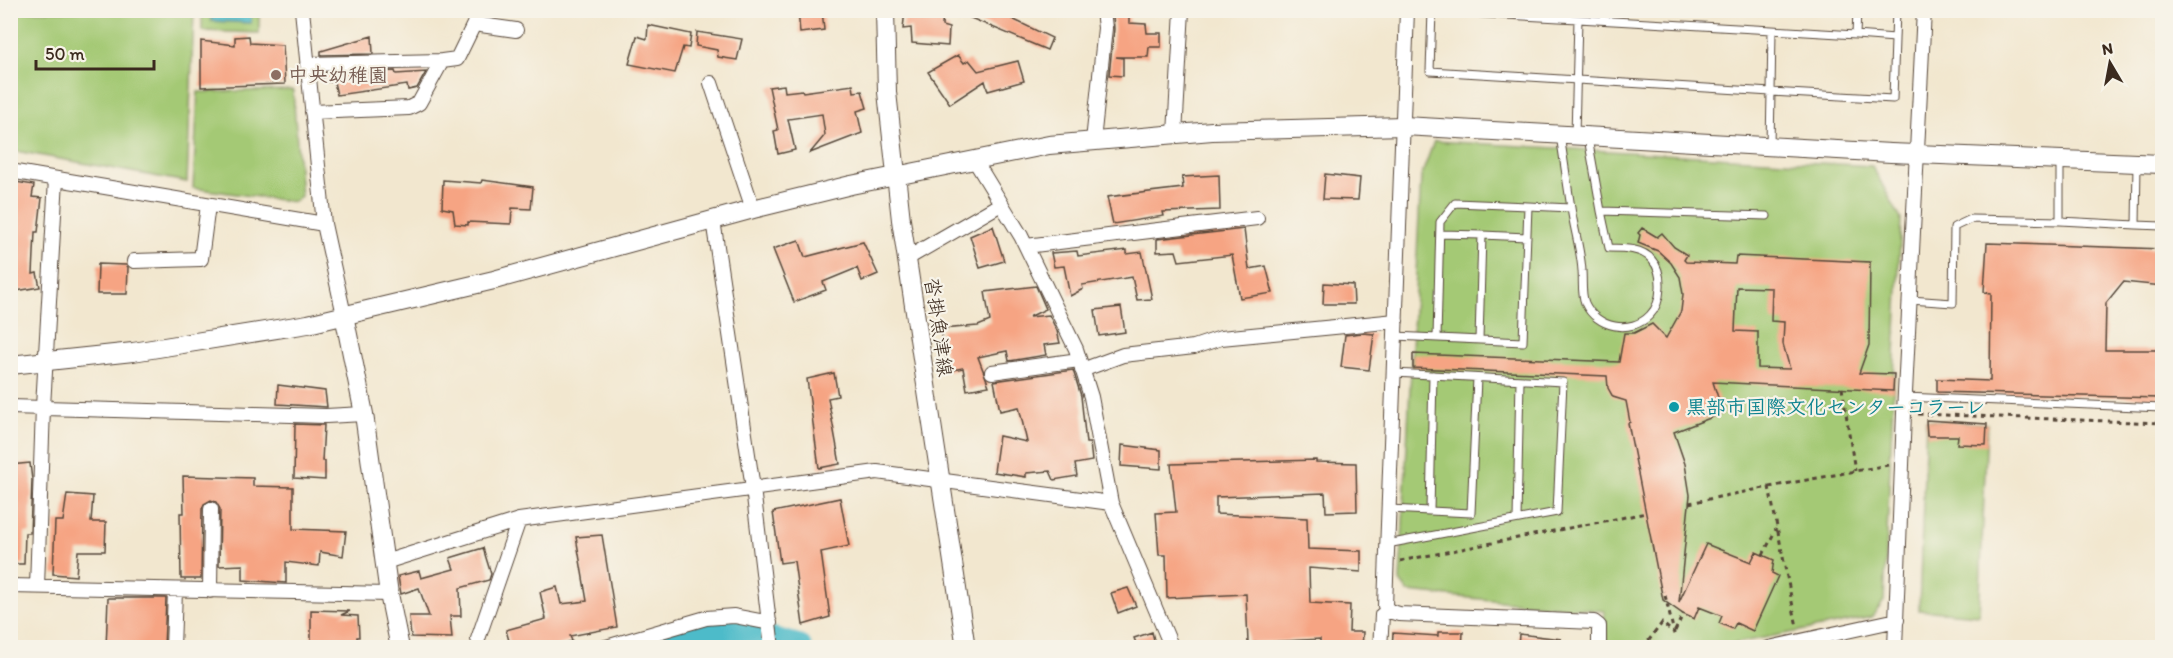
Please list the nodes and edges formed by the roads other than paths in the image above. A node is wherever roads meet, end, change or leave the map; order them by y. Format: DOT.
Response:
graph roads {
  1 [pos="302,10"];
  2 [pos="885,10"];
  3 [pos="1103,10"];
  4 [pos="1182,10"];
  5 [pos="1407,10"];
  6 [pos="1857,10"];
  7 [pos="1896,10"];
  8 [pos="1924,10"];
  9 [pos="1578,19"];
  10 [pos="516,30"];
  11 [pos="1772,30"];
  12 [pos="1856,35"];
  13 [pos="1895,38"];
  14 [pos="442,61"];
  15 [pos="307,64"];
  16 [pos="1577,81"];
  17 [pos="711,83"];
  18 [pos="1771,92"];
  19 [pos="312,112"];
  20 [pos="1404,126"];
  21 [pos="1175,134"];
  22 [pos="1574,135"];
  23 [pos="1093,141"];
  24 [pos="1770,146"];
  25 [pos="1918,153"];
  26 [pos="974,159"];
  27 [pos="2060,160"];
  28 [pos="2137,163"];
  29 [pos="2163,164"];
  30 [pos="10,171"];
  31 [pos="897,175"];
  32 [pos="56,180"];
  33 [pos="1001,204"];
  34 [pos="208,206"];
  35 [pos="1528,206"];
  36 [pos="1571,208"];
  37 [pos="753,209"];
  38 [pos="1601,211"];
  39 [pos="1767,216"];
  40 [pos="1257,218"];
  41 [pos="713,220"];
  42 [pos="2060,220"];
  43 [pos="324,224"];
  44 [pos="2136,225"];
  45 [pos="2163,226"];
  46 [pos="1440,234"];
  47 [pos="1482,235"];
  48 [pos="1527,237"];
  49 [pos="1026,246"];
  50 [pos="906,259"];
  51 [pos="134,261"];
  52 [pos="1910,300"];
  53 [pos="344,315"];
  54 [pos="1396,321"];
  55 [pos="1395,336"];
  56 [pos="1437,338"];
  57 [pos="1479,340"];
  58 [pos="46,362"];
  59 [pos="10,365"];
  60 [pos="1081,365"];
  61 [pos="992,372"];
  62 [pos="1394,373"];
  63 [pos="1432,375"];
  64 [pos="1477,378"];
  65 [pos="1520,380"];
  66 [pos="1905,397"];
  67 [pos="10,407"];
  68 [pos="44,408"];
  69 [pos="2163,408"];
  70 [pos="364,414"];
  71 [pos="939,479"];
  72 [pos="753,488"];
  73 [pos="1111,503"];
  74 [pos="211,509"];
  75 [pos="1389,509"];
  76 [pos="1430,511"];
  77 [pos="1471,513"];
  78 [pos="1517,519"];
  79 [pos="519,520"];
  80 [pos="1471,528"];
  81 [pos="1387,544"];
  82 [pos="385,562"];
  83 [pos="10,586"];
  84 [pos="37,587"];
  85 [pos="175,590"];
  86 [pos="210,591"];
  87 [pos="389,594"];
  88 [pos="1389,611"];
  89 [pos="1896,620"];
  90 [pos="770,623"];
  91 [pos="478,639"];
  92 [pos="173,648"];
  93 [pos="400,648"];
  94 [pos="603,648"];
  95 [pos="772,648"];
  96 [pos="966,648"];
  97 [pos="1172,648"];
  98 [pos="1380,648"];
  99 [pos="1599,648"];
  100 [pos="1769,648"];
  101 [pos="1896,648"];
  1 -- 15 [label="street"];
  2 -- 31 [label="street, 沓掛魚津線"];
  3 -- 23 [label="street"];
  4 -- 21 [label="street"];
  5 -- 20 [label="street"];
  6 -- 12 [label="lane"];
  7 -- 13 [label="lane"];
  8 -- 25 [label="street"];
  9 -- 11 [label="lane"];
  9 -- 16 [label="lane"];
  9 -- 16 [label="lane"];
  10 -- 14 [label="street"];
  11 -- 12 [label="lane"];
  11 -- 18 [label="lane"];
  12 -- 13 [label="lane"];
  13 -- 18 [label="lane"];
  14 -- 15 [label="street"];
  14 -- 19 [label="street"];
  15 -- 19 [label="street"];
  16 -- 18 [label="lane"];
  16 -- 22 [label="lane"];
  17 -- 37 [label="street"];
  18 -- 24 [label="lane"];
  19 -- 43 [label="street"];
  20 -- 21 [label="street"];
  20 -- 22 [label="street"];
  20 -- 54 [label="street"];
  21 -- 23 [label="street"];
  22 -- 24 [label="street"];
  22 -- 36 [label="lane"];
  22 -- 38 [label="lane"];
  23 -- 26 [label="street"];
  24 -- 25 [label="street"];
  25 -- 27 [label="street"];
  25 -- 52 [label="street"];
  26 -- 31 [label="street"];
  26 -- 33 [label="street"];
  27 -- 28 [label="street"];
  27 -- 42 [label="lane"];
  28 -- 29 [label="street"];
  28 -- 44 [label="lane"];
  30 -- 32 [label="street"];
  31 -- 37 [label="street"];
  31 -- 50 [label="street, 沓掛魚津線"];
  32 -- 34 [label="street"];
  32 -- 58 [label="street"];
  33 -- 49 [label="street"];
  33 -- 50 [label="street"];
  34 -- 43 [label="street"];
  34 -- 51 [label="street"];
  35 -- 36 [label="lane"];
  35 -- 46 [label="lane"];
  35 -- 48 [label="lane"];
  36 -- 38 [label="lane"];
  37 -- 41 [label="street"];
  38 -- 39 [label="lane"];
  40 -- 49 [label="street"];
  41 -- 53 [label="street"];
  41 -- 72 [label="street"];
  42 -- 44 [label="lane"];
  42 -- 52 [label="lane"];
  43 -- 53 [label="street"];
  44 -- 45 [label="lane"];
  46 -- 47 [label="lane"];
  46 -- 56 [label="lane"];
  47 -- 48 [label="lane"];
  47 -- 57 [label="lane"];
  48 -- 57 [label="lane"];
  49 -- 60 [label="street"];
  50 -- 71 [label="street, 沓掛魚津線"];
  52 -- 66 [label="street"];
  53 -- 58 [label="street"];
  53 -- 70 [label="street"];
  54 -- 55 [label="street"];
  54 -- 60 [label="street"];
  55 -- 56 [label="lane"];
  55 -- 62 [label="street"];
  56 -- 57 [label="lane"];
  58 -- 59 [label="street"];
  58 -- 68 [label="street"];
  60 -- 61 [label="street"];
  60 -- 73 [label="street"];
  62 -- 63 [label="lane"];
  62 -- 75 [label="street"];
  63 -- 64 [label="lane"];
  63 -- 76 [label="lane"];
  64 -- 65 [label="lane"];
  64 -- 77 [label="lane"];
  65 -- 78 [label="lane"];
  65 -- 78 [label="lane"];
  66 -- 69 [label="lane"];
  66 -- 89 [label="street"];
  67 -- 68 [label="street"];
  68 -- 70 [label="street"];
  68 -- 84 [label="street"];
  70 -- 82 [label="street"];
  71 -- 72 [label="street"];
  71 -- 73 [label="street"];
  71 -- 96 [label="street, 沓掛魚津線"];
  72 -- 79 [label="street"];
  72 -- 90 [label="street"];
  73 -- 97 [label="street"];
  74 -- 86 [label="street"];
  75 -- 76 [label="lane"];
  75 -- 81 [label="street"];
  76 -- 77 [label="lane"];
  77 -- 80 [label="lane"];
  78 -- 80 [label="lane"];
  79 -- 82 [label="street"];
  79 -- 91 [label="street"];
  80 -- 81 [label="lane"];
  81 -- 88 [label="street"];
  82 -- 87 [label="street"];
  83 -- 84 [label="street"];
  84 -- 85 [label="street"];
  85 -- 86 [label="street"];
  85 -- 92 [label="street"];
  86 -- 87 [label="street"];
  87 -- 93 [label="street"];
  88 -- 98 [label="street"];
  88 -- 99 [label="street"];
  89 -- 100 [label="street"];
  89 -- 101 [label="street"];
  90 -- 94 [label="street"];
  90 -- 95 [label="street"];
}
